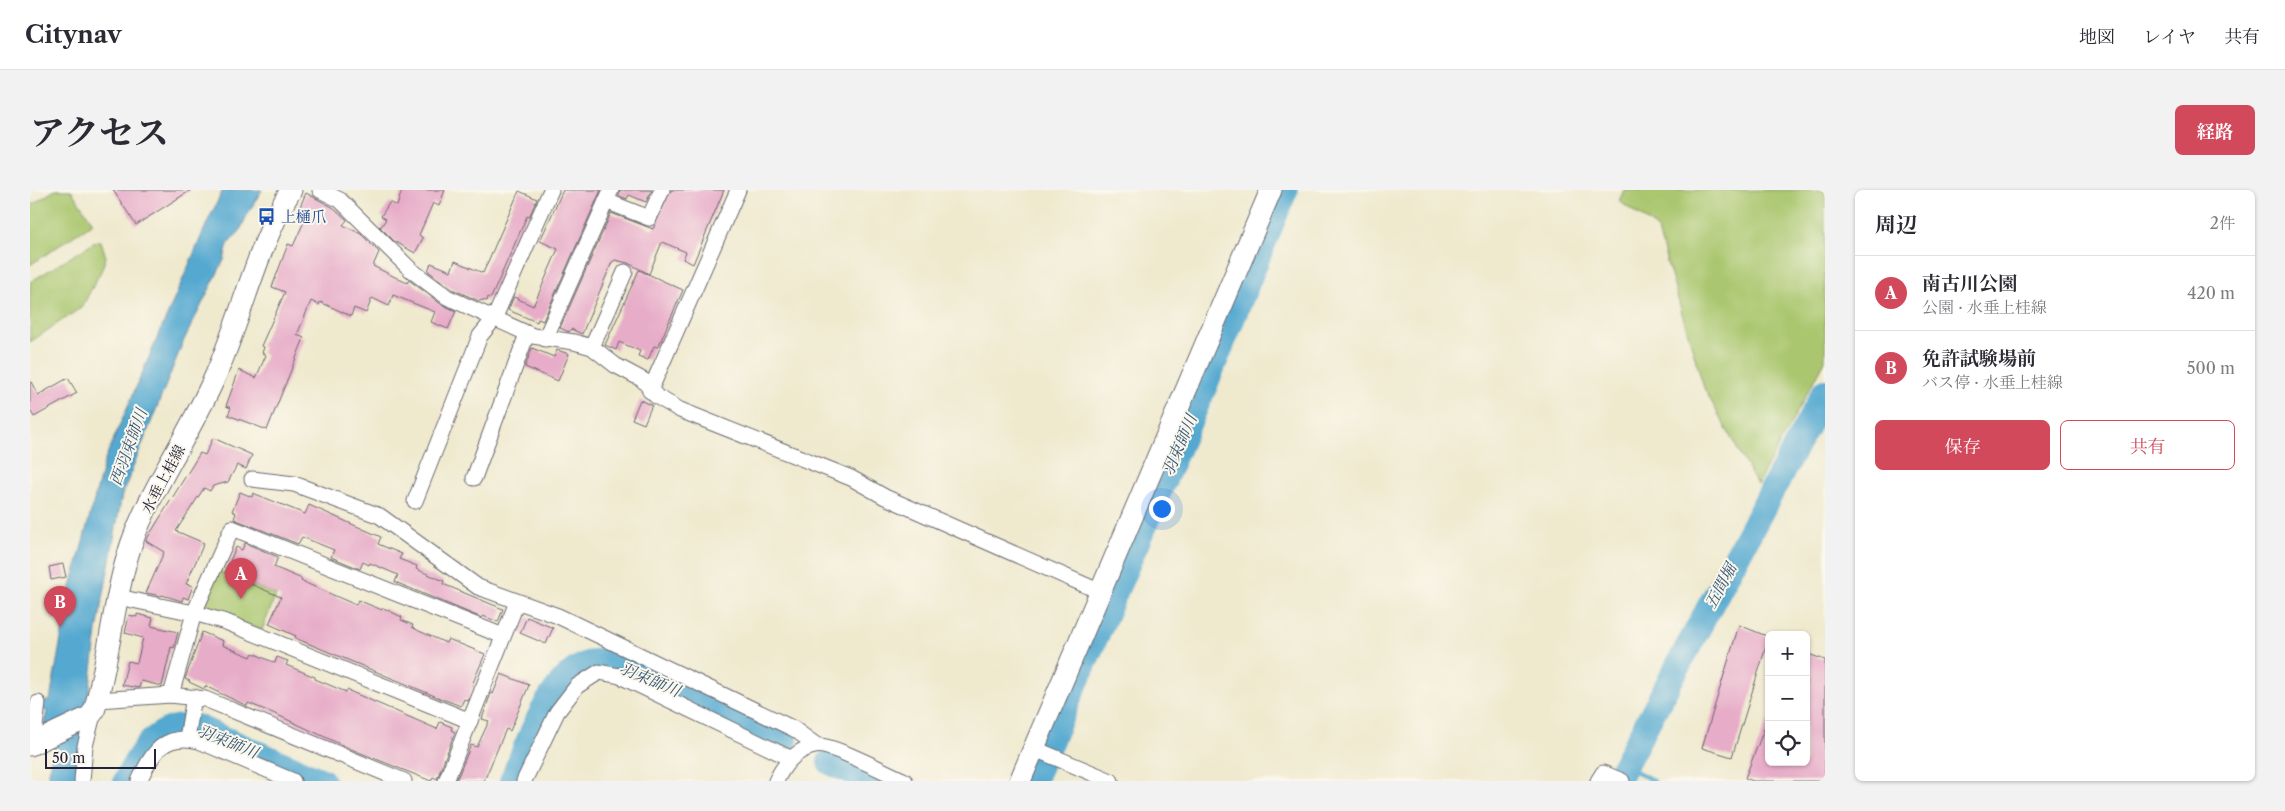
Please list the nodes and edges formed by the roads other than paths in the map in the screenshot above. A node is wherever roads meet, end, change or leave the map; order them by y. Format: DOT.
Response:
graph roads {
  1 [pos="291,190"];
  2 [pos="320,190"];
  3 [pos="551,190"];
  4 [pos="662,190"];
  5 [pos="738,190"];
  6 [pos="1271,190"];
  7 [pos="608,195"];
  8 [pos="625,272"];
  9 [pos="494,319"];
  10 [pos="527,334"];
  11 [pos="545,339"];
  12 [pos="592,347"];
  13 [pos="650,391"];
  14 [pos="474,478"];
  15 [pos="252,479"];
  16 [pos="415,501"];
  17 [pos="1102,592"];
  18 [pos="118,597"];
  19 [pos="517,602"];
  20 [pos="194,613"];
  21 [pos="503,636"];
  22 [pos="171,695"];
  23 [pos="194,698"];
  24 [pos="36,701"];
  25 [pos="94,710"];
  26 [pos="470,721"];
  27 [pos="34,738"];
  28 [pos="187,738"];
  29 [pos="816,745"];
  30 [pos="1035,749"];
  31 [pos="790,758"];
  32 [pos="82,781"];
  33 [pos="139,781"];
  34 [pos="293,781"];
  35 [pos="404,781"];
  36 [pos="446,781"];
  37 [pos="524,781"];
  38 [pos="776,781"];
  39 [pos="905,781"];
  40 [pos="1020,781"];
  41 [pos="1111,781"];
  1 -- 18 [label="street, 水垂上桂線"];
  2 -- 9 [label="street"];
  3 -- 9 [label="street"];
  4 -- 7 [label="street"];
  5 -- 13 [label="street"];
  6 -- 17 [label="street"];
  7 -- 11 [label="street"];
  8 -- 12 [label="street"];
  9 -- 10 [label="street"];
  9 -- 16 [label="street"];
  10 -- 11 [label="street"];
  10 -- 14 [label="street"];
  11 -- 12 [label="street"];
  12 -- 13 [label="street"];
  13 -- 17 [label="street"];
  15 -- 19 [label="street"];
  17 -- 30 [label="street"];
  18 -- 20 [label="street"];
  18 -- 25 [label="street, 水垂上桂線"];
  19 -- 21 [label="street"];
  19 -- 29 [label="street"];
  20 -- 21 [label="street"];
  20 -- 22 [label="street"];
  20 -- 26 [label="street"];
  21 -- 26 [label="street"];
  22 -- 23 [label="street"];
  22 -- 25 [label="street"];
  23 -- 28 [label="street"];
  23 -- 35 [label="street"];
  24 -- 27 [label="street"];
  25 -- 27 [label="street"];
  25 -- 32 [label="street"];
  26 -- 36 [label="street"];
  28 -- 33 [label="street"];
  28 -- 34 [label="street"];
  29 -- 31 [label="street"];
  29 -- 39 [label="street"];
  30 -- 40 [label="street"];
  30 -- 41 [label="street"];
  31 -- 37 [label="street"];
  31 -- 38 [label="street"];
}
